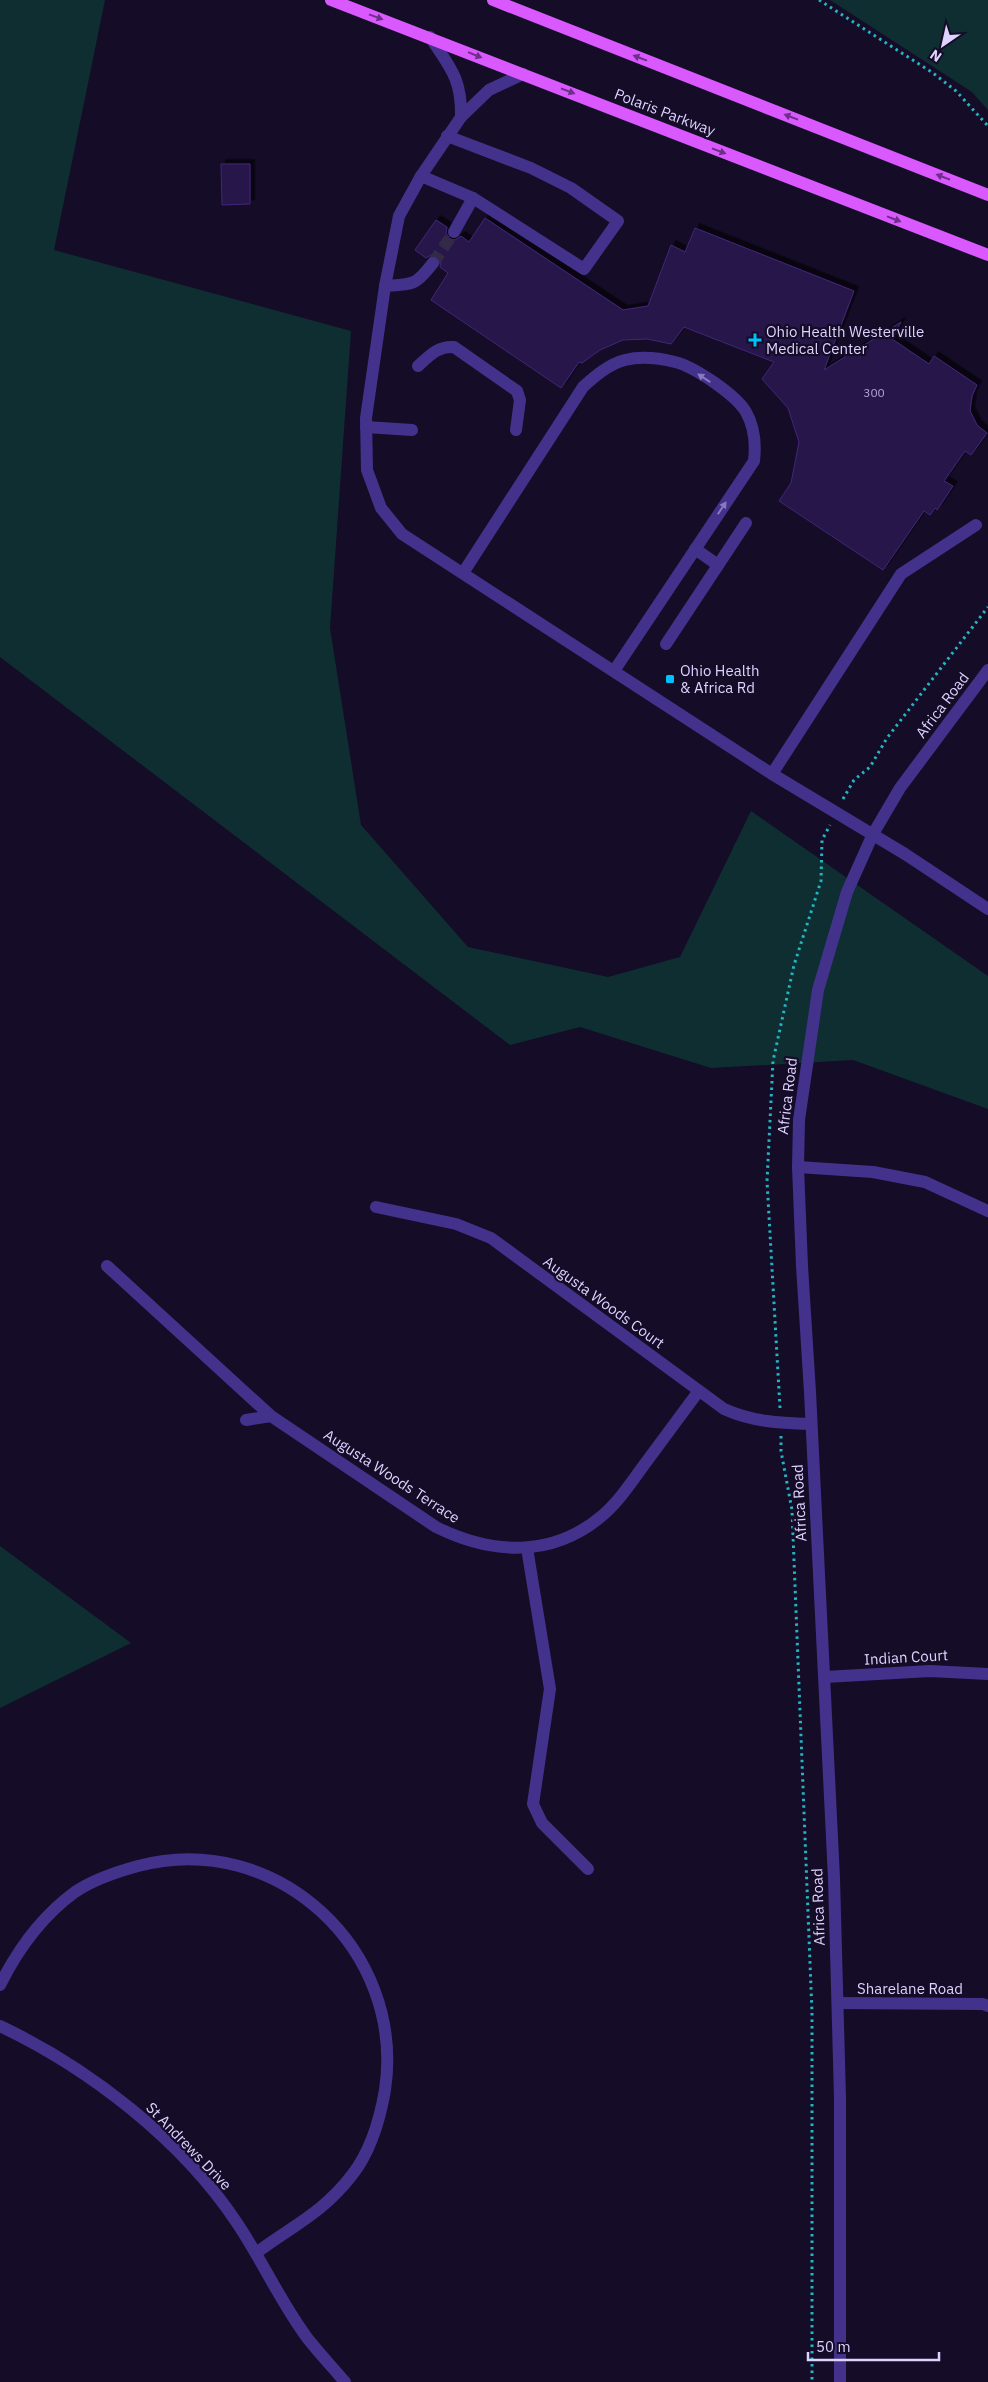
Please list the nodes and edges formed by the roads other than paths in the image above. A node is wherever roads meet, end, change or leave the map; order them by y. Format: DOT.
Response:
graph roads {
  1 [pos="330,0"];
  2 [pos="493,0"];
  3 [pos="430,37"];
  4 [pos="522,74"];
  5 [pos="460,117"];
  6 [pos="447,136"];
  7 [pos="421,176"];
  8 [pos="988,194"];
  9 [pos="473,198"];
  10 [pos="454,232"];
  11 [pos="988,255"];
  12 [pos="433,263"];
  13 [pos="385,286"];
  14 [pos="418,366"];
  15 [pos="366,427"];
  16 [pos="412,430"];
  17 [pos="516,430"];
  18 [pos="746,523"];
  19 [pos="976,524"];
  20 [pos="695,549"];
  21 [pos="718,565"];
  22 [pos="463,573"];
  23 [pos="666,644"];
  24 [pos="988,670"];
  25 [pos="614,671"];
  26 [pos="772,774"];
  27 [pos="873,834"];
  28 [pos="988,909"];
  29 [pos="798,1167"];
  30 [pos="376,1208"];
  31 [pos="988,1211"];
  32 [pos="107,1266"];
  33 [pos="698,1392"];
  34 [pos="271,1416"];
  35 [pos="246,1420"];
  36 [pos="811,1424"];
  37 [pos="527,1548"];
  38 [pos="988,1674"];
  39 [pos="825,1677"];
  40 [pos="588,1869"];
  41 [pos="0,1985"];
  42 [pos="838,2003"];
  43 [pos="985,2005"];
  44 [pos="0,2026"];
  45 [pos="256,2254"];
  46 [pos="345,2382"];
  47 [pos="840,2382"];
  1 -- 3 [label="main road, Polaris Parkway, one-way"];
  8 -- 2 [label="main road, one-way"];
  3 -- 4 [label="main road, Polaris Parkway, one-way"];
  3 -- 5 [label="street"];
  4 -- 5 [label="street"];
  4 -- 11 [label="main road, Polaris Parkway, one-way"];
  5 -- 6 [label="street"];
  6 -- 7 [label="street"];
  6 -- 9 [label="street"];
  7 -- 9 [label="street"];
  7 -- 13 [label="street"];
  9 -- 10 [label="street"];
  12 -- 13 [label="street"];
  13 -- 15 [label="street"];
  14 -- 17 [label="street"];
  15 -- 16 [label="street"];
  15 -- 22 [label="street"];
  18 -- 21 [label="street"];
  19 -- 26 [label="street"];
  20 -- 21 [label="street"];
  20 -- 22 [label="street, one-way"];
  20 -- 25 [label="street"];
  21 -- 23 [label="street"];
  22 -- 25 [label="street"];
  24 -- 27 [label="street, Africa Road"];
  25 -- 26 [label="street"];
  26 -- 27 [label="street"];
  27 -- 28 [label="street"];
  27 -- 29 [label="street, Africa Road"];
  29 -- 31 [label="street"];
  29 -- 36 [label="street, Africa Road"];
  30 -- 33 [label="street, Augusta Woods Court"];
  32 -- 34 [label="street, Augusta Woods Terrace"];
  33 -- 36 [label="street, Augusta Woods Court"];
  33 -- 37 [label="street, Augusta Woods Terrace"];
  34 -- 35 [label="street"];
  34 -- 37 [label="street, Augusta Woods Terrace"];
  36 -- 39 [label="street, Africa Road"];
  37 -- 40 [label="street"];
  38 -- 39 [label="street, Indian Court"];
  39 -- 42 [label="street, Africa Road"];
  41 -- 45 [label="street"];
  42 -- 43 [label="street, Sharelane Road"];
  42 -- 47 [label="street, Africa Road"];
  44 -- 45 [label="street, St Andrews Drive"];
  45 -- 46 [label="street, St Andrews Drive"];
}
